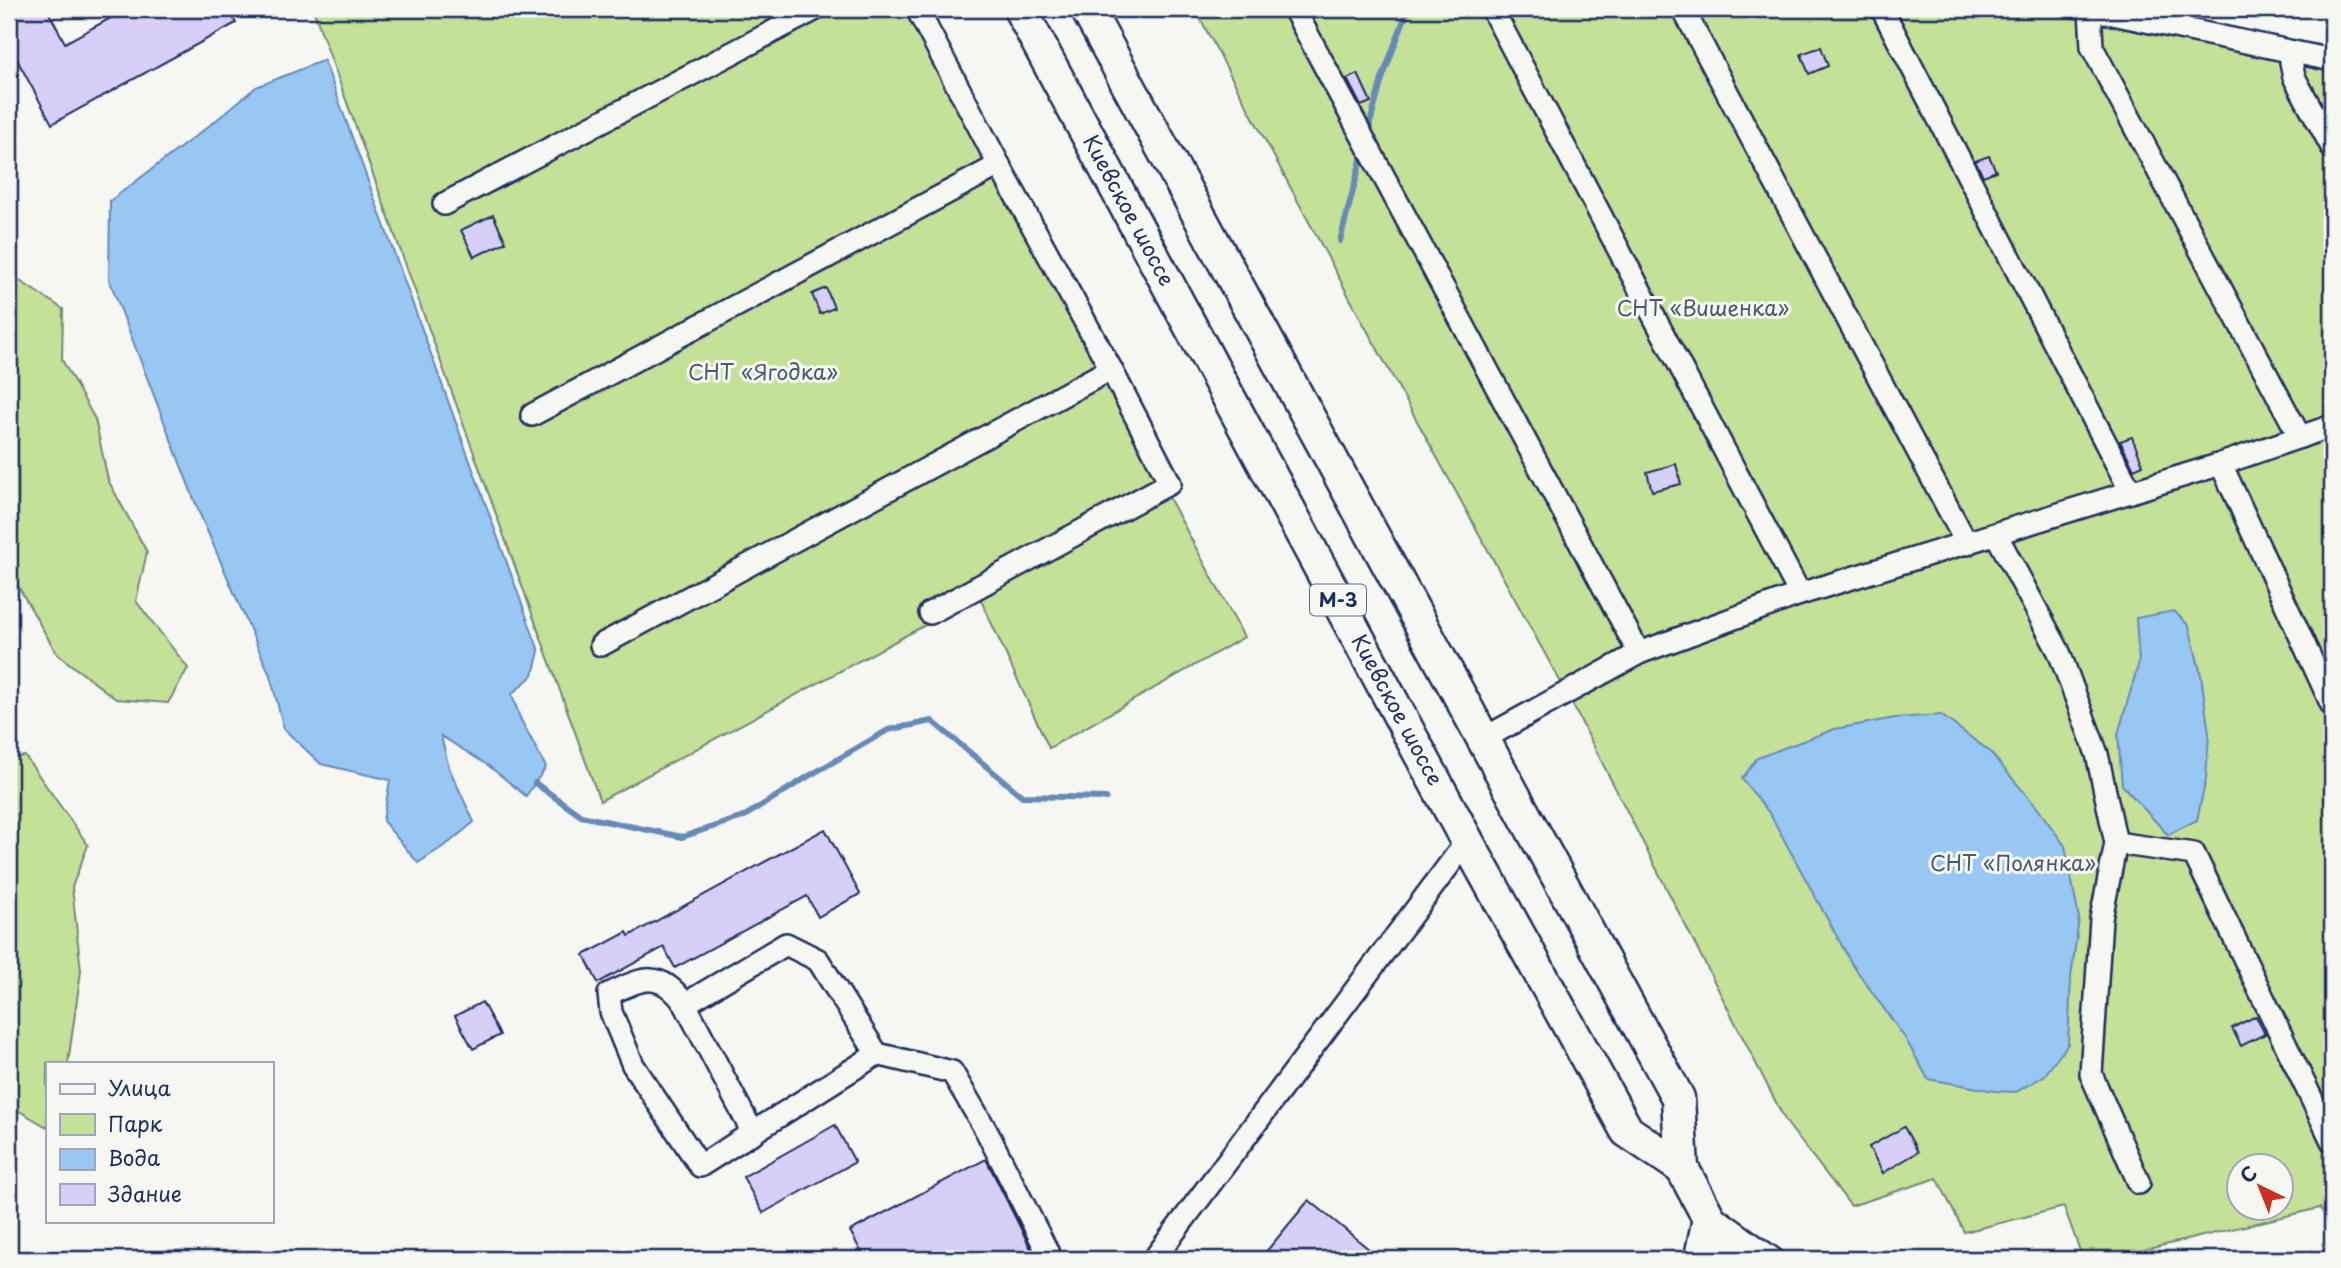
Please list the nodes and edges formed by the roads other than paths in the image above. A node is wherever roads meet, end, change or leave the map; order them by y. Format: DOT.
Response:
graph roads {
  1 [pos="816,9"];
  2 [pos="917,9"];
  3 [pos="1020,9"];
  4 [pos="1087,9"];
  5 [pos="1294,9"];
  6 [pos="1492,9"];
  7 [pos="1683,9"];
  8 [pos="1882,9"];
  9 [pos="2090,9"];
  10 [pos="2294,52"];
  11 [pos="2332,60"];
  12 [pos="2332,147"];
  13 [pos="999,165"];
  14 [pos="444,204"];
  15 [pos="1111,369"];
  16 [pos="532,415"];
  17 [pos="2332,426"];
  18 [pos="2301,437"];
  19 [pos="2221,464"];
  20 [pos="2131,492"];
  21 [pos="1996,534"];
  22 [pos="1967,544"];
  23 [pos="1800,594"];
  24 [pos="930,613"];
  25 [pos="601,645"];
  26 [pos="1639,653"];
  27 [pos="2332,705"];
  28 [pos="1483,739"];
  29 [pos="1467,841"];
  30 [pos="2116,843"];
  31 [pos="685,1003"];
  32 [pos="877,1054"];
  33 [pos="753,1133"];
  34 [pos="2332,1141"];
  35 [pos="1682,1168"];
  36 [pos="2140,1183"];
  37 [pos="1705,1210"];
  38 [pos="1051,1259"];
  39 [pos="1154,1259"];
  40 [pos="1695,1259"];
  41 [pos="1731,1259"];
  42 [pos="1773,1259"];
  1 -- 14 [label="street"];
  2 -- 13 [label="street"];
  3 -- 29 [label="highway, Киевское шоссе / М-3"];
  4 -- 28 [label="highway, Киевское шоссе / М-3"];
  5 -- 26 [label="street"];
  6 -- 23 [label="street"];
  7 -- 22 [label="street"];
  8 -- 20 [label="street"];
  9 -- 10 [label="street"];
  9 -- 18 [label="street"];
  10 -- 11 [label="street"];
  10 -- 12 [label="street"];
  13 -- 15 [label="street"];
  13 -- 16 [label="street"];
  15 -- 24 [label="street"];
  15 -- 25 [label="street"];
  17 -- 18 [label="street"];
  18 -- 19 [label="street"];
  19 -- 20 [label="street"];
  19 -- 27 [label="street"];
  20 -- 21 [label="street"];
  21 -- 22 [label="street"];
  21 -- 30 [label="street"];
  22 -- 23 [label="street"];
  23 -- 26 [label="street"];
  26 -- 28 [label="street"];
  28 -- 35 [label="highway, Киевское шоссе / М-3"];
  29 -- 35 [label="highway, Киевское шоссе / М-3"];
  29 -- 39 [label="street"];
  30 -- 34 [label="street"];
  30 -- 36 [label="street"];
  31 -- 32 [label="street"];
  31 -- 33 [label="street"];
  31 -- 33 [label="street"];
  32 -- 33 [label="street"];
  32 -- 38 [label="street"];
  35 -- 37 [label="highway, Киевское шоссе / М-3"];
  37 -- 40 [label="street"];
  37 -- 41 [label="highway, Киевское шоссе / М-3"];
  37 -- 42 [label="street"];
}
